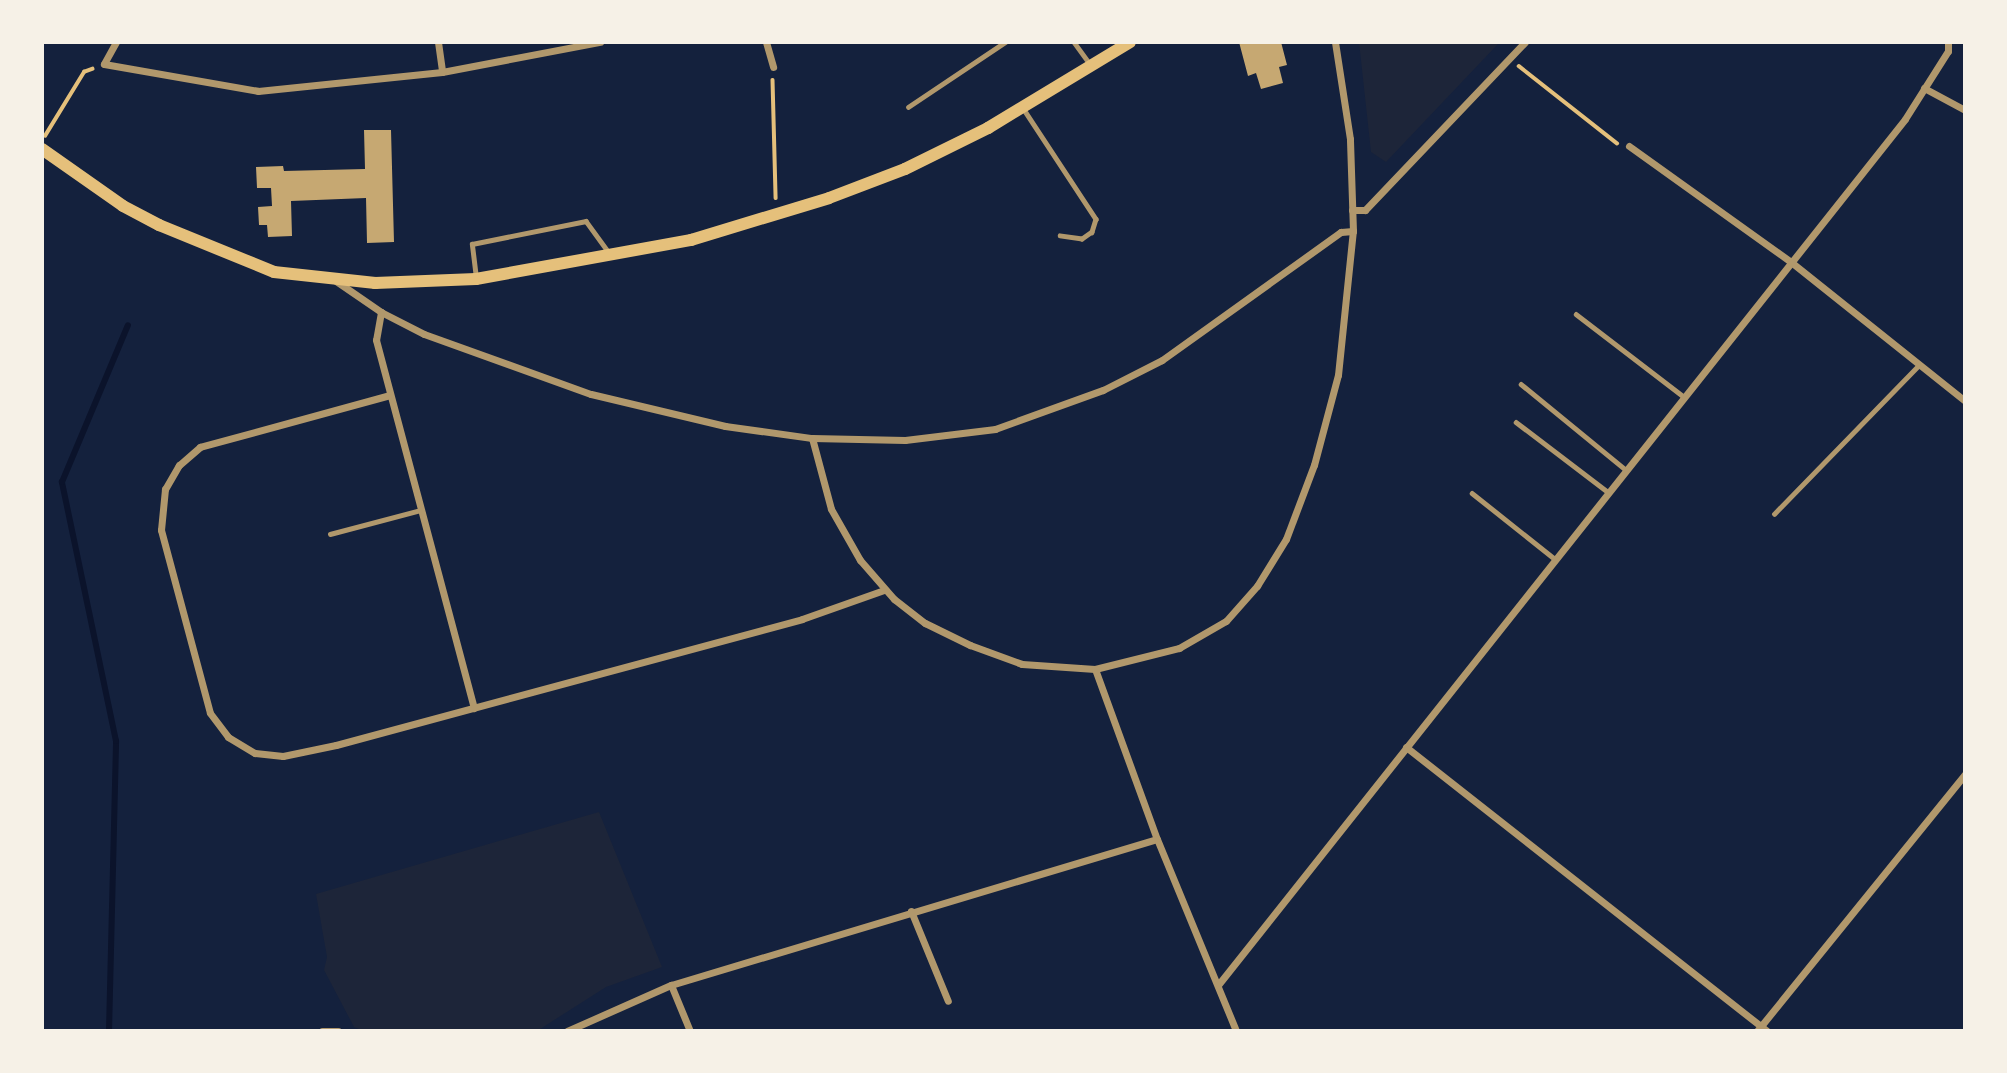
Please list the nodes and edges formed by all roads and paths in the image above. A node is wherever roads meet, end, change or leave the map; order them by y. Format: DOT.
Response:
graph roads {
  1 [pos="116,42"];
  2 [pos="438,42"];
  3 [pos="600,42"];
  4 [pos="766,42"];
  5 [pos="1005,42"];
  6 [pos="1074,42"];
  7 [pos="1130,42"];
  8 [pos="1335,42"];
  9 [pos="1525,42"];
  10 [pos="1948,42"];
  11 [pos="1510,58"];
  12 [pos="104,64"];
  13 [pos="1091,65"];
  14 [pos="774,67"];
  15 [pos="442,72"];
  16 [pos="1924,88"];
  17 [pos="908,107"];
  18 [pos="1022,107"];
  19 [pos="1965,110"];
  20 [pos="42,141"];
  21 [pos="1629,146"];
  22 [pos="42,149"];
  23 [pos="1353,210"];
  24 [pos="777,214"];
  25 [pos="1353,231"];
  26 [pos="1060,236"];
  27 [pos="611,254"];
  28 [pos="1791,262"];
  29 [pos="476,279"];
  30 [pos="336,281"];
  31 [pos="381,312"];
  32 [pos="1576,314"];
  33 [pos="1920,365"];
  34 [pos="1521,384"];
  35 [pos="390,395"];
  36 [pos="1684,397"];
  37 [pos="1965,401"];
  38 [pos="1516,422"];
  39 [pos="812,438"];
  40 [pos="1626,470"];
  41 [pos="1472,493"];
  42 [pos="1609,493"];
  43 [pos="421,510"];
  44 [pos="1774,514"];
  45 [pos="330,534"];
  46 [pos="1556,559"];
  47 [pos="884,590"];
  48 [pos="1095,669"];
  49 [pos="474,708"];
  50 [pos="1406,747"];
  51 [pos="1965,774"];
  52 [pos="1157,839"];
  53 [pos="911,911"];
  54 [pos="671,985"];
  55 [pos="1218,985"];
  56 [pos="948,1001"];
  57 [pos="1762,1029"];
  58 [pos="322,1031"];
  59 [pos="338,1031"];
  60 [pos="566,1031"];
  61 [pos="690,1031"];
  62 [pos="1236,1031"];
  1 -- 12 [label="street"];
  2 -- 15 [label="street"];
  3 -- 15 [label="street"];
  4 -- 14 [label="street"];
  5 -- 17 [label="lane"];
  6 -- 13 [label="lane"];
  7 -- 13 [label="main road"];
  8 -- 23 [label="street"];
  9 -- 11 [label="street"];
  10 -- 16 [label="street"];
  11 -- 21 [label="path"];
  11 -- 23 [label="street"];
  12 -- 15 [label="street"];
  12 -- 20 [label="path"];
  13 -- 18 [label="main road"];
  14 -- 24 [label="path"];
  16 -- 19 [label="street"];
  16 -- 28 [label="street"];
  18 -- 24 [label="main road"];
  18 -- 26 [label="lane"];
  21 -- 28 [label="street"];
  22 -- 30 [label="main road"];
  23 -- 25 [label="street"];
  24 -- 27 [label="main road"];
  25 -- 39 [label="street"];
  25 -- 48 [label="street"];
  27 -- 29 [label="main road"];
  27 -- 29 [label="lane"];
  28 -- 33 [label="street"];
  28 -- 36 [label="street"];
  29 -- 30 [label="main road"];
  30 -- 31 [label="street"];
  31 -- 35 [label="street"];
  31 -- 39 [label="street"];
  32 -- 36 [label="lane"];
  33 -- 37 [label="street"];
  33 -- 44 [label="lane"];
  34 -- 40 [label="lane"];
  35 -- 43 [label="street"];
  35 -- 49 [label="street"];
  36 -- 40 [label="street"];
  38 -- 42 [label="lane"];
  39 -- 47 [label="street"];
  40 -- 42 [label="street"];
  41 -- 46 [label="lane"];
  42 -- 46 [label="street"];
  43 -- 45 [label="lane"];
  43 -- 49 [label="street"];
  46 -- 50 [label="street"];
  47 -- 48 [label="street"];
  47 -- 49 [label="street"];
  48 -- 52 [label="street"];
  50 -- 55 [label="street"];
  50 -- 57 [label="street"];
  51 -- 57 [label="street"];
  52 -- 53 [label="street"];
  52 -- 55 [label="street"];
  53 -- 54 [label="street"];
  53 -- 56 [label="street"];
  54 -- 60 [label="street"];
  54 -- 61 [label="street"];
  55 -- 62 [label="street"];
  58 -- 59 [label="street"];
}
